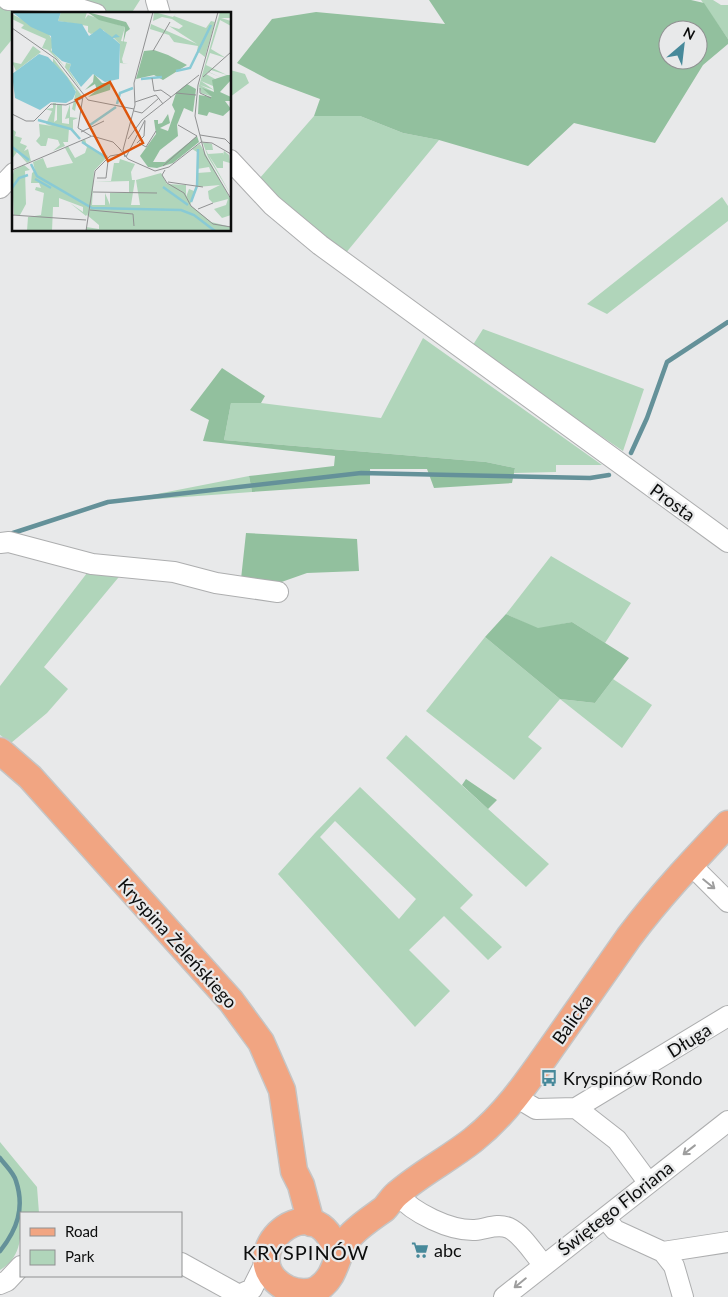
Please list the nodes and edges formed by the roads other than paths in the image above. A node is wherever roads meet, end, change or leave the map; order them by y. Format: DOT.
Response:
graph roads {
  1 [pos="8,0"];
  2 [pos="90,12"];
  3 [pos="231,161"];
  4 [pos="12,175"];
  5 [pos="0,188"];
  6 [pos="728,542"];
  7 [pos="0,543"];
  8 [pos="278,592"];
  9 [pos="0,751"];
  10 [pos="728,824"];
  11 [pos="690,864"];
  12 [pos="728,902"];
  13 [pos="728,1016"];
  14 [pos="516,1097"];
  15 [pos="576,1108"];
  16 [pos="728,1121"];
  17 [pos="648,1182"];
  18 [pos="397,1194"];
  19 [pos="605,1218"];
  20 [pos="308,1226"];
  21 [pos="728,1242"];
  22 [pos="663,1252"];
  23 [pos="338,1257"];
  24 [pos="182,1264"];
  25 [pos="543,1264"];
  26 [pos="20,1267"];
  27 [pos="0,1284"];
  28 [pos="294,1286"];
  29 [pos="504,1297"];
  30 [pos="684,1297"];
  1 -- 2 [label="street"];
  3 -- 6 [label="street, Prosta"];
  4 -- 5 [label="street"];
  7 -- 8 [label="street"];
  9 -- 20 [label="main road, Kryspina Żeleńskiego"];
  10 -- 11 [label="main road, Balicka"];
  11 -- 12 [label="street, one-way"];
  11 -- 14 [label="main road, Balicka"];
  13 -- 15 [label="street, Długa"];
  14 -- 15 [label="street, Długa"];
  14 -- 18 [label="main road, Balicka"];
  15 -- 17 [label="street"];
  16 -- 17 [label="street, Świętego Floriana, one-way"];
  17 -- 19 [label="street, Świętego Floriana"];
  18 -- 20 [label="main road, Balicka"];
  18 -- 23 [label="main road, Balicka"];
  18 -- 25 [label="street"];
  19 -- 22 [label="street"];
  19 -- 25 [label="street, Świętego Floriana"];
  20 -- 23 [label="main road, Kryspina Żeleńskiego"];
  20 -- 28 [label="main road, Balicka"];
  21 -- 22 [label="street"];
  22 -- 30 [label="street"];
  23 -- 28 [label="main road, Balicka"];
  24 -- 28 [label="street"];
  25 -- 29 [label="street, Świętego Floriana, one-way"];
  26 -- 27 [label="street"];
}
